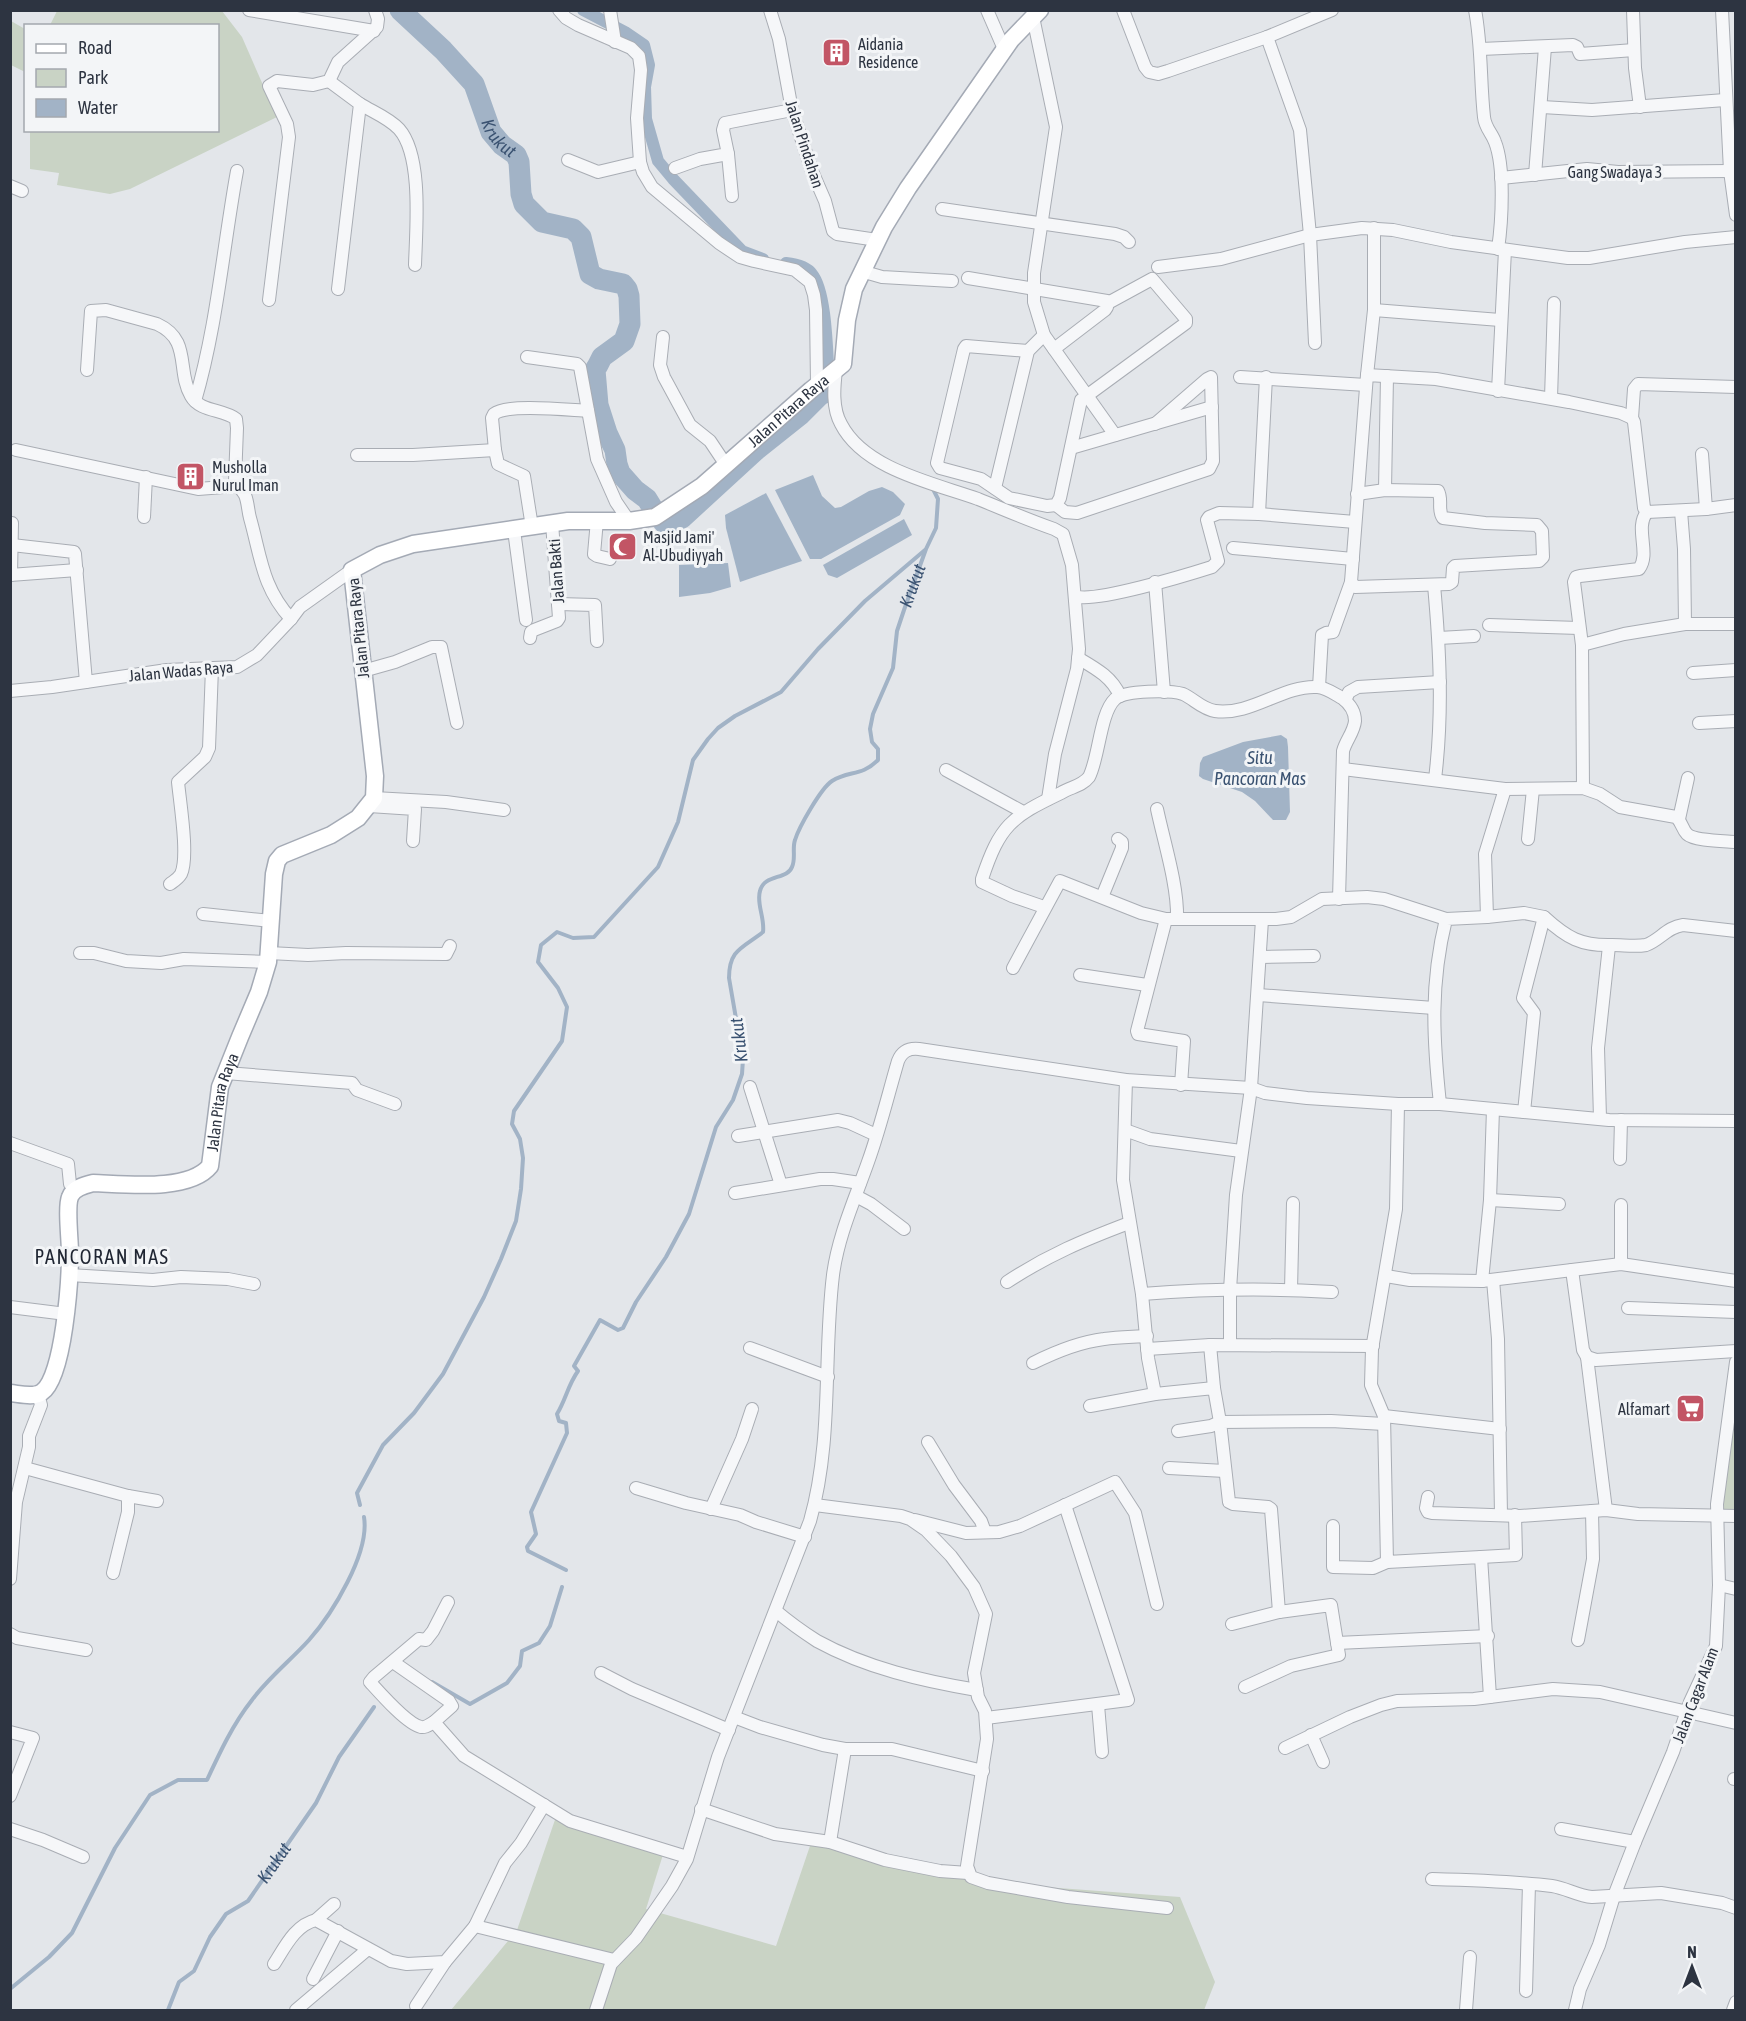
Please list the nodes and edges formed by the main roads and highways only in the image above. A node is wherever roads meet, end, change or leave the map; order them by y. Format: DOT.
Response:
graph roads {
  1 [pos="1036,14"];
  2 [pos="10,1394"];
  1 -- 2 [label="main road, Jalan Pitara Raya"];
}
